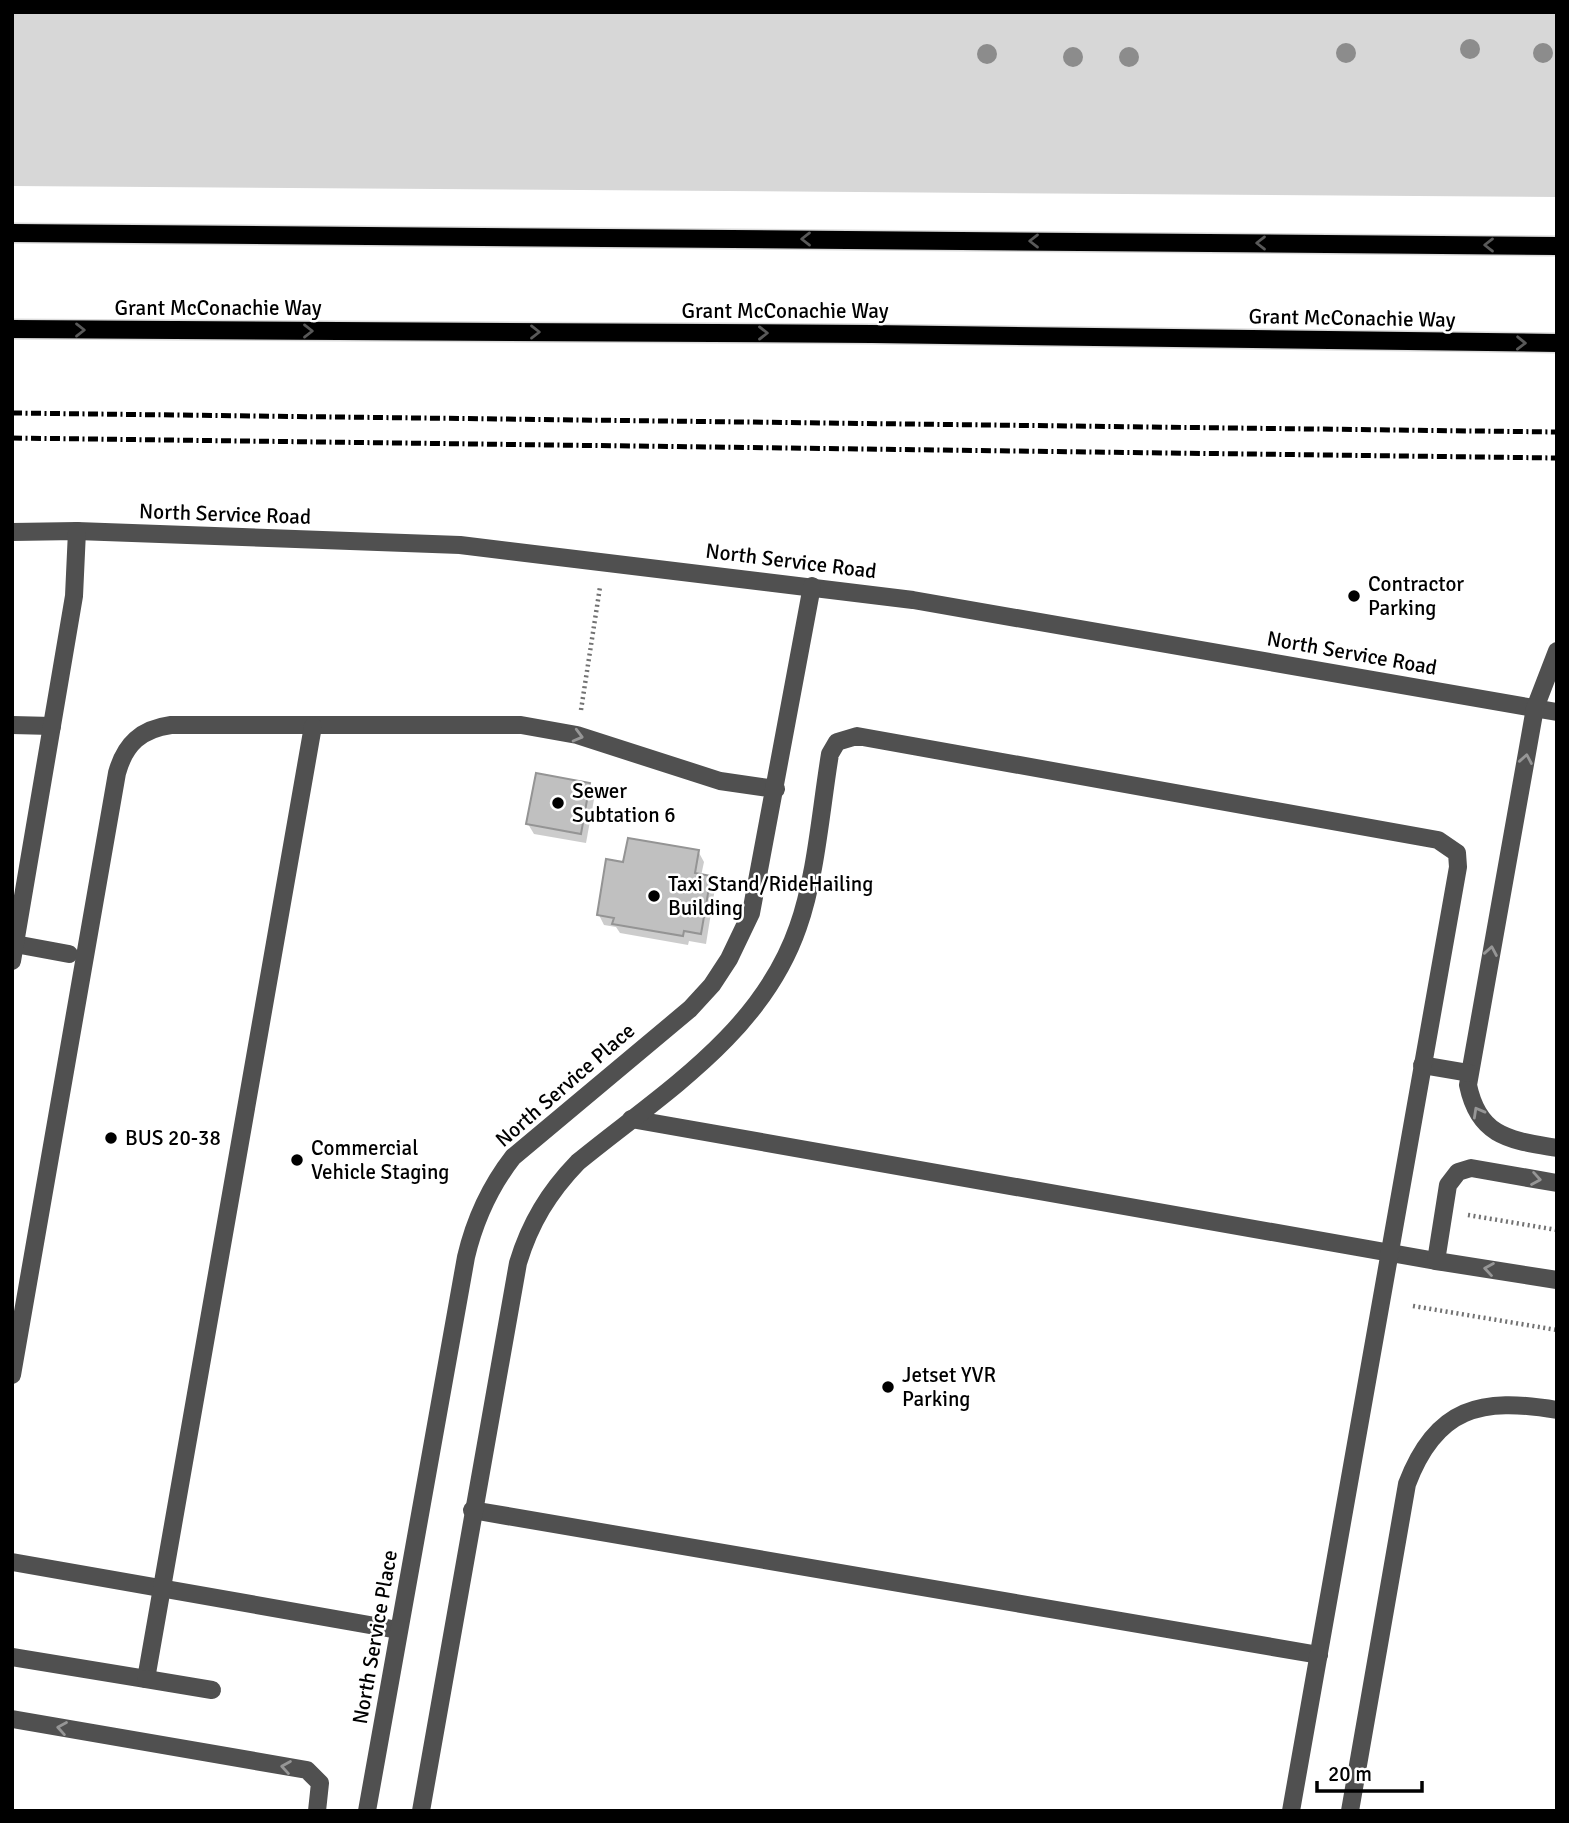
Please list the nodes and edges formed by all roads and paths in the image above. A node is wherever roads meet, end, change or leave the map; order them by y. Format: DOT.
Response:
graph roads {
  1 [pos="12,233"];
  2 [pos="1557,246"];
  3 [pos="12,329"];
  4 [pos="1557,343"];
  5 [pos="77,531"];
  6 [pos="12,532"];
  7 [pos="604,562"];
  8 [pos="812,586"];
  9 [pos="1557,652"];
  10 [pos="1535,708"];
  11 [pos="1557,712"];
  12 [pos="12,725"];
  13 [pos="52,726"];
  14 [pos="313,726"];
  15 [pos="577,735"];
  16 [pos="776,789"];
  17 [pos="14,952"];
  18 [pos="69,954"];
  19 [pos="1422,1065"];
  20 [pos="1469,1073"];
  21 [pos="631,1119"];
  22 [pos="1557,1148"];
  23 [pos="1557,1183"];
  24 [pos="1458,1213"];
  25 [pos="1557,1230"];
  26 [pos="1390,1252"];
  27 [pos="1436,1261"];
  28 [pos="1557,1280"];
  29 [pos="1413,1306"];
  30 [pos="1557,1330"];
  31 [pos="12,1376"];
  32 [pos="1557,1410"];
  33 [pos="472,1510"];
  34 [pos="12,1562"];
  35 [pos="160,1588"];
  36 [pos="398,1630"];
  37 [pos="1319,1655"];
  38 [pos="12,1657"];
  39 [pos="146,1678"];
  40 [pos="212,1690"];
  41 [pos="12,1719"];
  42 [pos="317,1811"];
  43 [pos="367,1811"];
  44 [pos="421,1811"];
  45 [pos="1291,1811"];
  46 [pos="1350,1811"];
  2 -- 1 [label="main road, one-way"];
  3 -- 4 [label="main road, Grant McConachie Way, one-way"];
  5 -- 6 [label="street, North Service Road"];
  5 -- 7 [label="street, North Service Road"];
  5 -- 13 [label="street"];
  7 -- 8 [label="street, North Service Road"];
  7 -- 15 [label="path"];
  8 -- 10 [label="street, North Service Road"];
  8 -- 16 [label="street, North Service Place"];
  9 -- 10 [label="street"];
  10 -- 11 [label="street, North Service Road"];
  20 -- 10 [label="street, one-way"];
  12 -- 13 [label="street"];
  13 -- 17 [label="street"];
  14 -- 15 [label="street"];
  14 -- 31 [label="street"];
  14 -- 35 [label="street"];
  15 -- 16 [label="street, one-way"];
  16 -- 36 [label="street, North Service Place"];
  17 -- 18 [label="street"];
  19 -- 20 [label="street"];
  19 -- 21 [label="street"];
  19 -- 26 [label="street"];
  22 -- 20 [label="street, one-way"];
  21 -- 26 [label="street"];
  21 -- 33 [label="street"];
  27 -- 23 [label="street, one-way"];
  24 -- 25 [label="path"];
  26 -- 27 [label="street"];
  26 -- 37 [label="street"];
  28 -- 27 [label="street, one-way"];
  29 -- 30 [label="path"];
  32 -- 46 [label="street"];
  33 -- 37 [label="street"];
  33 -- 44 [label="street"];
  34 -- 35 [label="street"];
  35 -- 36 [label="street"];
  35 -- 39 [label="street"];
  36 -- 43 [label="street, North Service Place"];
  37 -- 45 [label="street"];
  38 -- 39 [label="street"];
  39 -- 40 [label="street"];
  42 -- 41 [label="street, one-way"];
}
